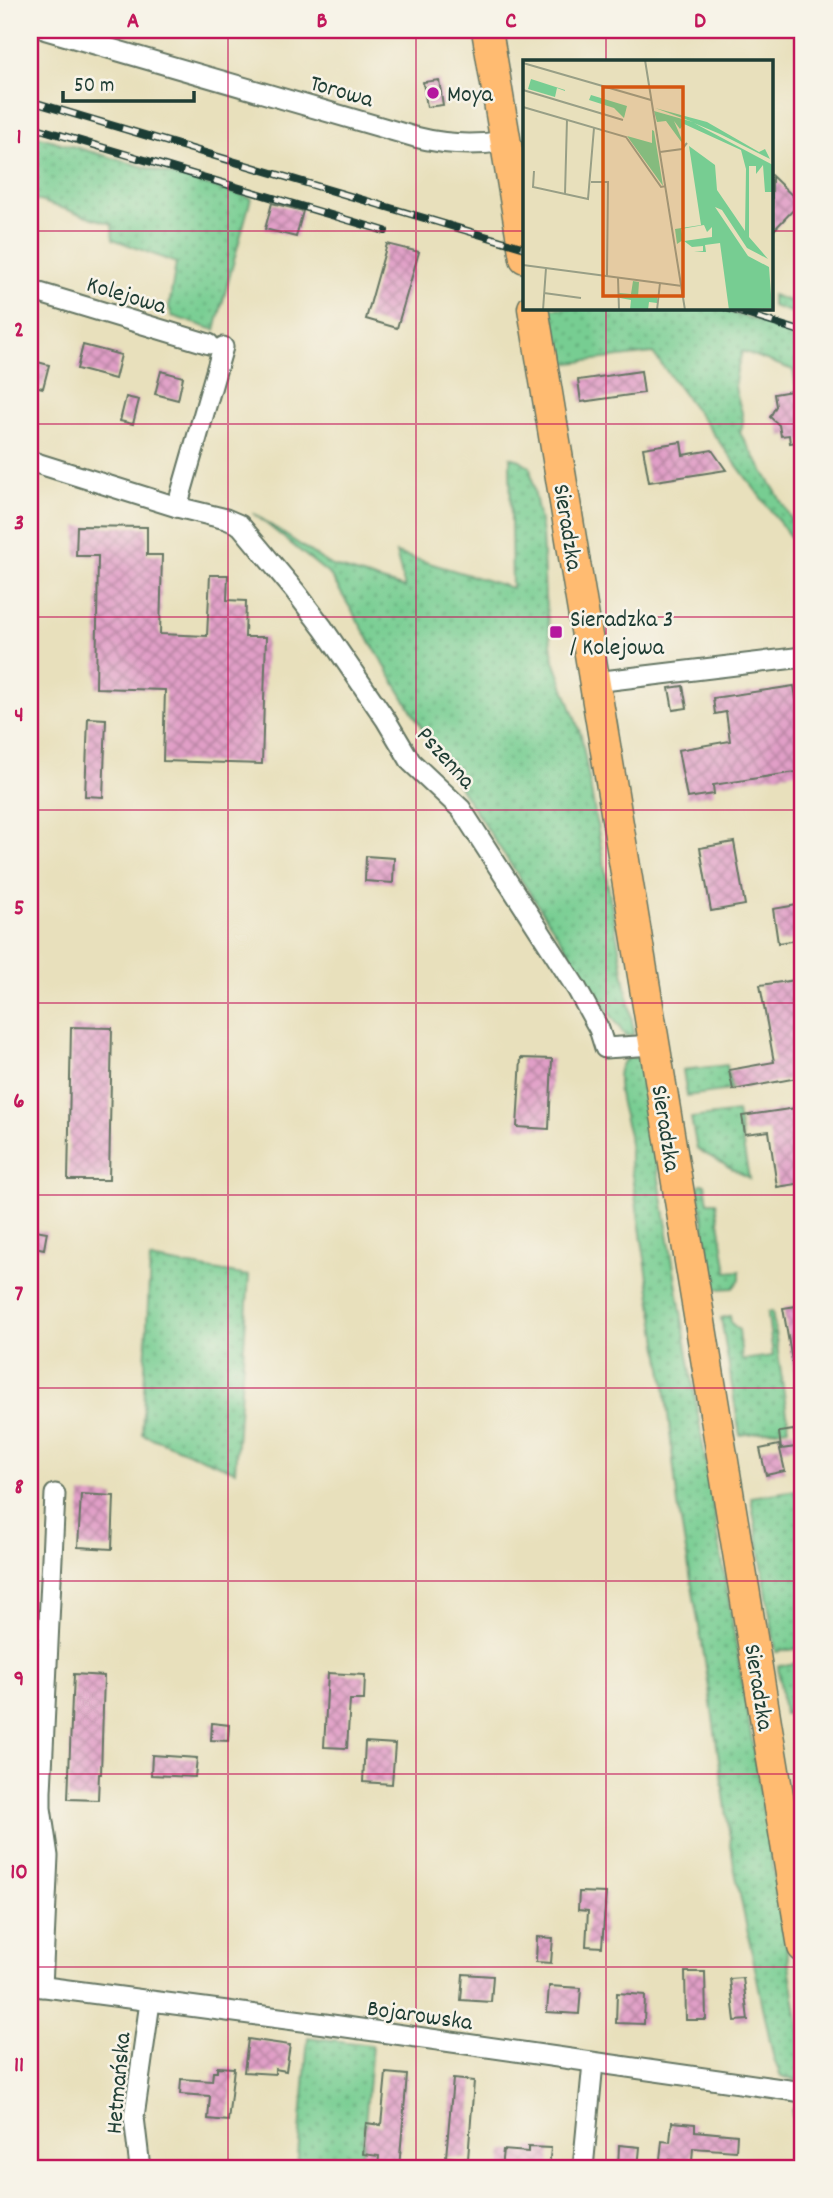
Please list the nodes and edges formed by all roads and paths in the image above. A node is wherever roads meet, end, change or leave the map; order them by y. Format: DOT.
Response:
graph roads {
  1 [pos="46,30"];
  2 [pos="487,30"];
  3 [pos="506,141"];
  4 [pos="523,246"];
  5 [pos="30,290"];
  6 [pos="533,310"];
  7 [pos="30,461"];
  8 [pos="177,507"];
  9 [pos="803,657"];
  10 [pos="595,682"];
  11 [pos="654,1045"];
  12 [pos="55,1494"];
  13 [pos="803,1947"];
  14 [pos="36,1986"];
  15 [pos="150,2002"];
  16 [pos="593,2063"];
  17 [pos="803,2092"];
  18 [pos="140,2168"];
  19 [pos="583,2168"];
  1 -- 3 [label="street, Torowa"];
  2 -- 3 [label="main road"];
  3 -- 4 [label="main road"];
  5 -- 8 [label="street, Kolejowa"];
  6 -- 10 [label="main road, Sieradzka"];
  7 -- 8 [label="street, Pszenna"];
  8 -- 11 [label="street, Pszenna"];
  9 -- 10 [label="street"];
  10 -- 11 [label="main road, Sieradzka"];
  11 -- 13 [label="main road, Sieradzka"];
  12 -- 14 [label="street"];
  14 -- 15 [label="street, Bojarowska"];
  15 -- 16 [label="street, Bojarowska"];
  15 -- 18 [label="street, Hetmańska"];
  16 -- 17 [label="street, Bojarowska"];
  16 -- 19 [label="street"];
}
